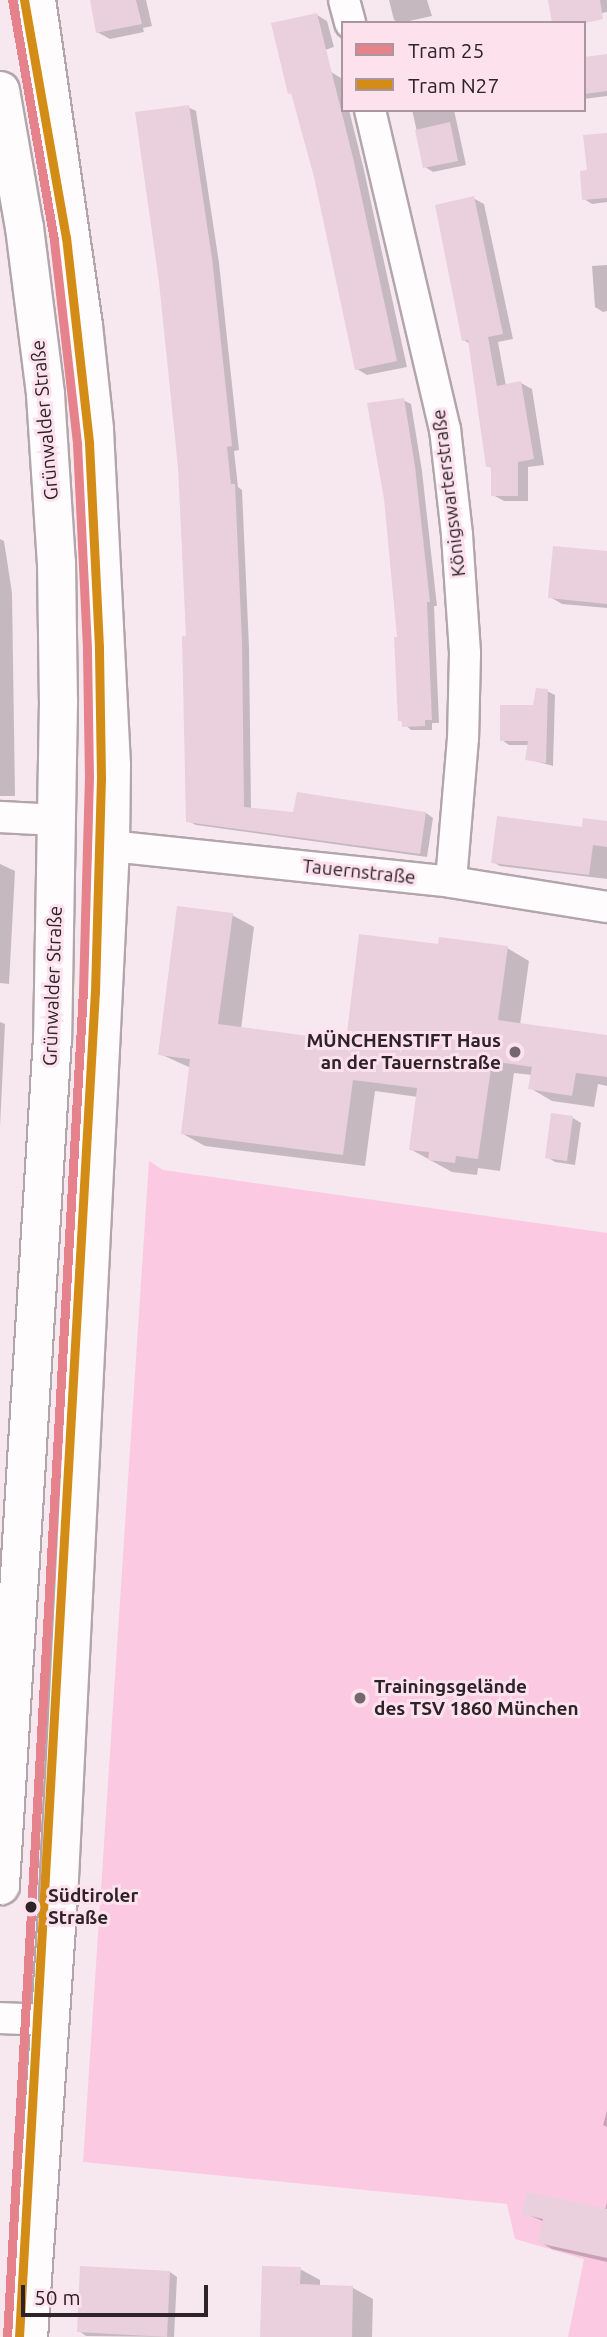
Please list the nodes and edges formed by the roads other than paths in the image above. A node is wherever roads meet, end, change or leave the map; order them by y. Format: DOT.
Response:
graph roads {
  1 [pos="36,0"];
  2 [pos="344,0"];
  3 [pos="349,21"];
  4 [pos="0,90"];
  5 [pos="370,112"];
  6 [pos="0,817"];
  7 [pos="56,820"];
  8 [pos="110,846"];
  9 [pos="451,882"];
  10 [pos="607,907"];
  11 [pos="0,1885"];
  12 [pos="0,2018"];
  13 [pos="50,2020"];
  14 [pos="28,2337"];
  1 -- 8 [label="main road"];
  2 -- 3 [label="street"];
  4 -- 7 [label="main road, Grünwalder Straße"];
  5 -- 9 [label="street, Königswarterstraße"];
  6 -- 7 [label="street"];
  7 -- 11 [label="main road, Grünwalder Straße"];
  8 -- 9 [label="street, Tauernstraße"];
  8 -- 13 [label="main road"];
  9 -- 10 [label="street, Tauernstraße"];
  12 -- 13 [label="street"];
  13 -- 14 [label="main road"];
}
